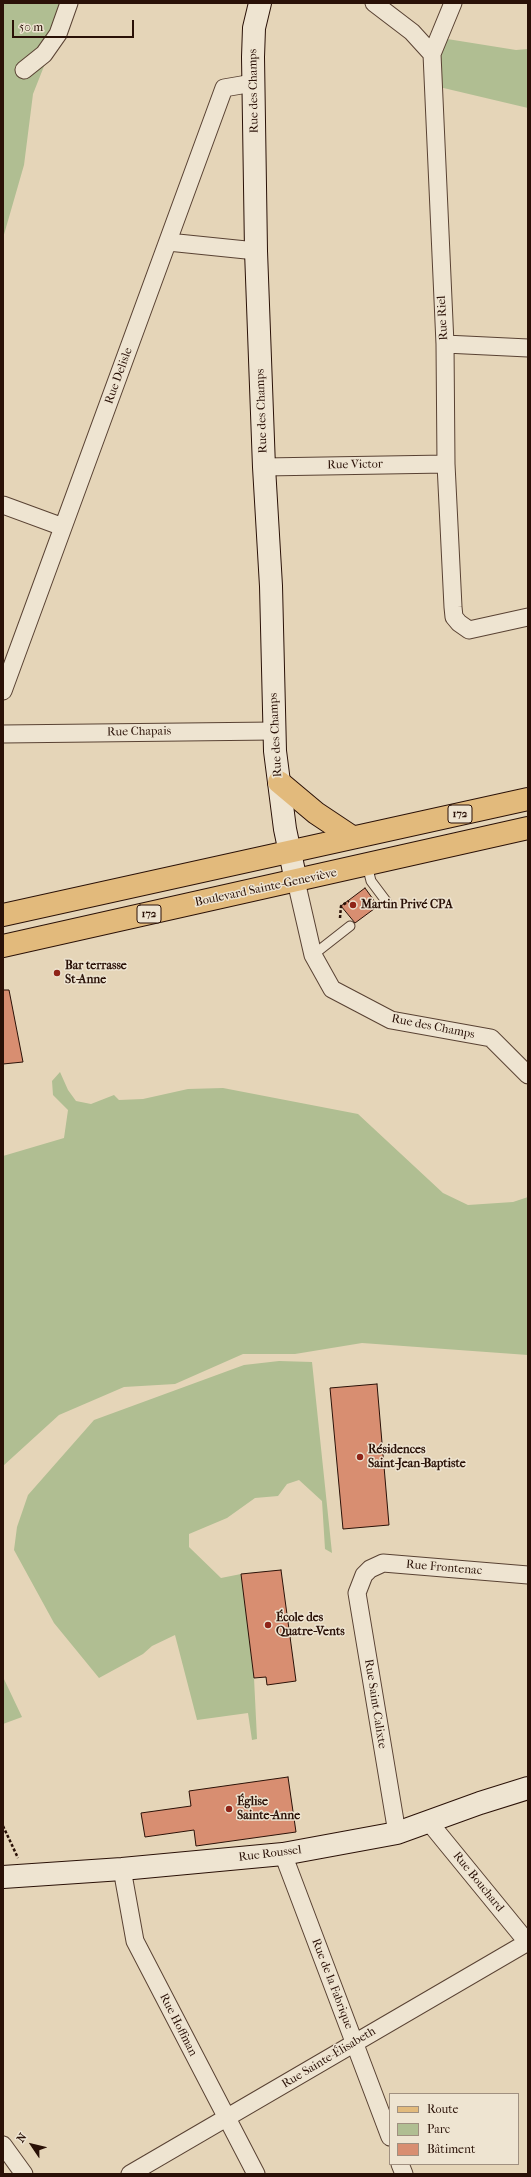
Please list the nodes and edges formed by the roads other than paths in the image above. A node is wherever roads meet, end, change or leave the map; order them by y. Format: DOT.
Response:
graph roads {
  1 [pos="69,3"];
  2 [pos="260,3"];
  3 [pos="374,3"];
  4 [pos="453,3"];
  5 [pos="432,54"];
  6 [pos="24,70"];
  7 [pos="253,83"];
  8 [pos="168,242"];
  9 [pos="256,252"];
  10 [pos="445,344"];
  11 [pos="528,348"];
  12 [pos="446,464"];
  13 [pos="264,467"];
  14 [pos="3,505"];
  15 [pos="63,527"];
  16 [pos="528,617"];
  17 [pos="3,691"];
  18 [pos="274,731"];
  19 [pos="3,734"];
  20 [pos="279,782"];
  21 [pos="528,799"];
  22 [pos="528,828"];
  23 [pos="352,837"];
  24 [pos="289,852"];
  25 [pos="367,865"];
  26 [pos="296,881"];
  27 [pos="386,901"];
  28 [pos="3,915"];
  29 [pos="350,926"];
  30 [pos="3,946"];
  31 [pos="313,955"];
  32 [pos="528,1075"];
  33 [pos="364,1575"];
  34 [pos="528,1576"];
  35 [pos="528,1788"];
  36 [pos="429,1822"];
  37 [pos="397,1833"];
  38 [pos="283,1854"];
  39 [pos="122,1869"];
  40 [pos="3,1877"];
  41 [pos="528,1942"];
  42 [pos="354,2043"];
  43 [pos="227,2119"];
  44 [pos="389,2134"];
  45 [pos="3,2145"];
  46 [pos="24,2174"];
  47 [pos="130,2174"];
  48 [pos="256,2174"];
  1 -- 6 [label="street"];
  2 -- 7 [label="street, Rue des Champs"];
  3 -- 5 [label="street"];
  4 -- 5 [label="street, Rue Riel"];
  5 -- 10 [label="street, Rue Riel"];
  7 -- 8 [label="street, Rue Delisle"];
  7 -- 9 [label="street, Rue des Champs"];
  8 -- 9 [label="street"];
  8 -- 15 [label="street, Rue Delisle"];
  9 -- 13 [label="street, Rue des Champs"];
  10 -- 11 [label="street"];
  10 -- 12 [label="street, Rue Riel"];
  12 -- 13 [label="street, Rue Victor"];
  12 -- 16 [label="street, Rue Riel"];
  13 -- 18 [label="street, Rue des Champs"];
  14 -- 15 [label="street"];
  15 -- 17 [label="street, Rue Delisle"];
  18 -- 19 [label="street, Rue Chapais"];
  18 -- 20 [label="street, Rue des Champs"];
  20 -- 23 [label="main road"];
  20 -- 24 [label="street, Rue des Champs"];
  21 -- 23 [label="main road, 172"];
  22 -- 25 [label="main road, Boulevard Sainte-Geneviève / 172"];
  23 -- 24 [label="main road, 172"];
  24 -- 26 [label="street, Rue des Champs"];
  24 -- 28 [label="main road, 172"];
  25 -- 26 [label="main road, Boulevard Sainte-Geneviève / 172"];
  25 -- 27 [label="lane"];
  26 -- 30 [label="main road, Boulevard Sainte-Geneviève / 172"];
  26 -- 31 [label="street, Rue des Champs"];
  29 -- 31 [label="lane"];
  31 -- 32 [label="street, Rue des Champs"];
  33 -- 34 [label="street, Rue Frontenac"];
  33 -- 37 [label="street, Rue Saint-Calixte"];
  35 -- 36 [label="street, Rue Roussel"];
  36 -- 37 [label="street, Rue Roussel"];
  36 -- 41 [label="street, Rue Bouchard"];
  37 -- 38 [label="street, Rue Roussel"];
  38 -- 39 [label="street, Rue Roussel"];
  38 -- 42 [label="street, Rue de la Fabrique"];
  39 -- 40 [label="street, Rue Roussel"];
  39 -- 43 [label="street, Rue Hoffman"];
  41 -- 42 [label="street, Rue Sainte-Élisabeth"];
  42 -- 43 [label="street, Rue Sainte-Élisabeth"];
  42 -- 44 [label="street, Rue de la Fabrique"];
  43 -- 47 [label="street, Rue Sainte-Élisabeth"];
  43 -- 48 [label="street, Rue Hoffman"];
  45 -- 46 [label="street"];
}
